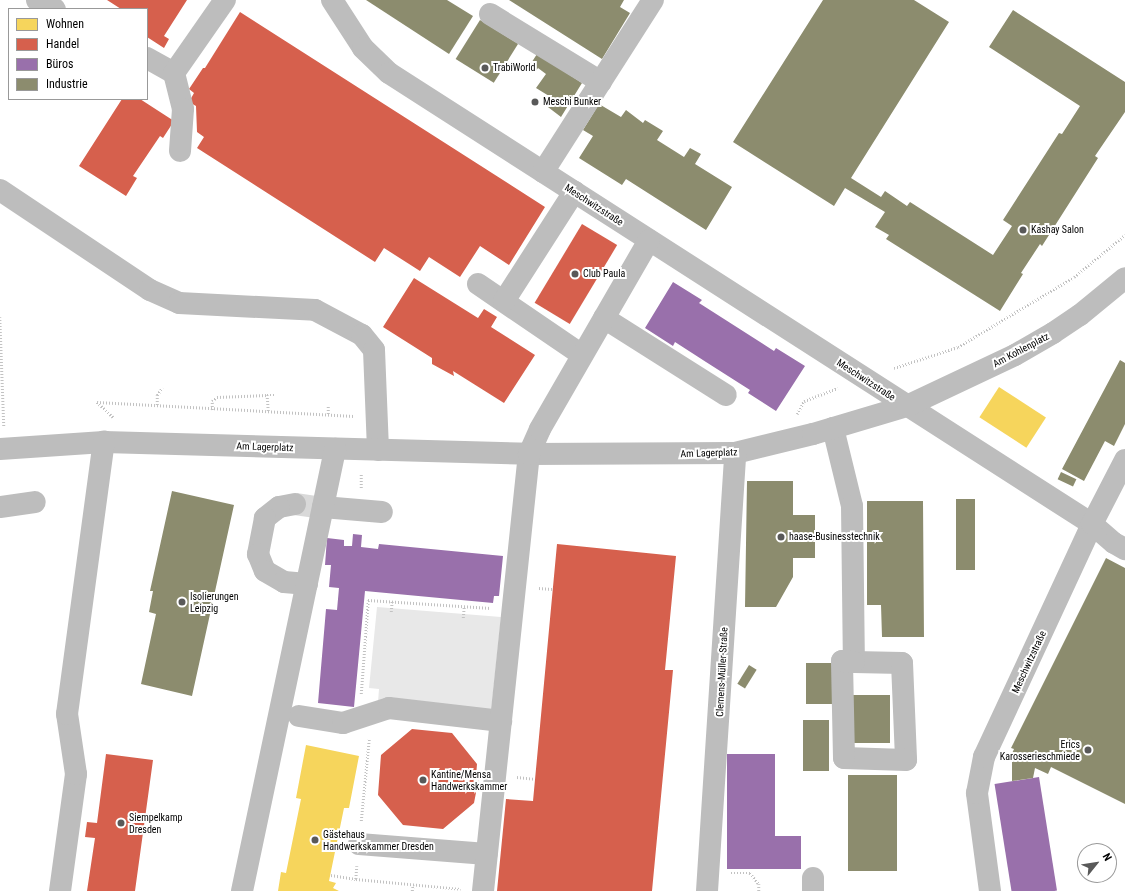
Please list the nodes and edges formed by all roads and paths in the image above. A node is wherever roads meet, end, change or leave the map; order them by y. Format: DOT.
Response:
graph roads {
  1 [pos="37,0"];
  2 [pos="225,0"];
  3 [pos="332,0"];
  4 [pos="653,0"];
  5 [pos="53,8"];
  6 [pos="490,14"];
  7 [pos="148,59"];
  8 [pos="174,73"];
  9 [pos="601,82"];
  10 [pos="180,151"];
  11 [pos="543,172"];
  12 [pos="0,190"];
  13 [pos="574,192"];
  14 [pos="1125,235"];
  15 [pos="648,240"];
  16 [pos="1125,278"];
  17 [pos="478,284"];
  18 [pos="504,301"];
  19 [pos="0,317"];
  20 [pos="604,318"];
  21 [pos="582,355"];
  22 [pos="864,378"];
  23 [pos="162,388"];
  24 [pos="267,395"];
  25 [pos="276,395"];
  26 [pos="726,395"];
  27 [pos="97,402"];
  28 [pos="157,405"];
  29 [pos="328,405"];
  30 [pos="907,406"];
  31 [pos="212,410"];
  32 [pos="268,411"];
  33 [pos="328,414"];
  34 [pos="833,428"];
  35 [pos="787,441"];
  36 [pos="104,442"];
  37 [pos="3,449"];
  38 [pos="335,449"];
  39 [pos="371,450"];
  40 [pos="529,454"];
  41 [pos="735,454"];
  42 [pos="1125,460"];
  43 [pos="35,502"];
  44 [pos="295,504"];
  45 [pos="0,507"];
  46 [pos="323,507"];
  47 [pos="382,512"];
  48 [pos="1092,524"];
  49 [pos="1125,549"];
  50 [pos="307,584"];
  51 [pos="392,601"];
  52 [pos="464,606"];
  53 [pos="513,610"];
  54 [pos="391,612"];
  55 [pos="463,618"];
  56 [pos="854,662"];
  57 [pos="299,716"];
  58 [pos="359,718"];
  59 [pos="501,720"];
  60 [pos="359,844"];
  61 [pos="487,854"];
  62 [pos="331,875"];
  63 [pos="356,879"];
  64 [pos="708,882"];
  65 [pos="412,885"];
  66 [pos="60,891"];
  67 [pos="242,891"];
  68 [pos="412,891"];
  69 [pos="483,891"];
  70 [pos="759,891"];
  71 [pos="990,891"];
  1 -- 5 [label="street"];
  2 -- 8 [label="street"];
  3 -- 11 [label="street, Meschwitzstraße"];
  4 -- 9 [label="street"];
  6 -- 9 [label="street"];
  7 -- 8 [label="street"];
  8 -- 10 [label="street"];
  9 -- 11 [label="street"];
  11 -- 13 [label="street, Meschwitzstraße"];
  12 -- 39 [label="street"];
  13 -- 15 [label="street, Meschwitzstraße"];
  13 -- 18 [label="street"];
  14 -- 22 [label="path"];
  15 -- 20 [label="street"];
  15 -- 22 [label="street, Meschwitzstraße"];
  16 -- 30 [label="street, Am Kohlenplatz"];
  17 -- 18 [label="street"];
  18 -- 21 [label="street"];
  19 -- 37 [label="path"];
  20 -- 21 [label="street"];
  20 -- 26 [label="street"];
  21 -- 40 [label="street"];
  22 -- 30 [label="street, Meschwitzstraße"];
  22 -- 35 [label="path"];
  23 -- 28 [label="path"];
  24 -- 25 [label="path"];
  24 -- 31 [label="path"];
  24 -- 32 [label="path"];
  27 -- 28 [label="path"];
  28 -- 31 [label="path"];
  29 -- 33 [label="path"];
  30 -- 34 [label="street, Am Lagerplatz"];
  30 -- 48 [label="street, Meschwitzstraße"];
  31 -- 32 [label="path"];
  32 -- 33 [label="path"];
  33 -- 39 [label="path"];
  34 -- 35 [label="street, Am Lagerplatz"];
  34 -- 56 [label="street"];
  35 -- 41 [label="street, Am Lagerplatz"];
  36 -- 37 [label="street, Am Lagerplatz"];
  36 -- 38 [label="street, Am Lagerplatz"];
  36 -- 66 [label="street"];
  38 -- 39 [label="street, Am Lagerplatz"];
  38 -- 46 [label="street"];
  39 -- 40 [label="street, Am Lagerplatz"];
  40 -- 41 [label="street, Am Lagerplatz"];
  40 -- 53 [label="street"];
  41 -- 64 [label="street, Clemens-Müller-Straße"];
  42 -- 48 [label="street"];
  43 -- 45 [label="street"];
  44 -- 50 [label="street"];
  46 -- 47 [label="street"];
  46 -- 50 [label="street"];
  48 -- 49 [label="street"];
  48 -- 71 [label="street, Meschwitzstraße"];
  50 -- 67 [label="street"];
  51 -- 52 [label="path"];
  51 -- 54 [label="path"];
  51 -- 58 [label="path"];
  52 -- 53 [label="path"];
  52 -- 55 [label="path"];
  53 -- 59 [label="street"];
  56 -- 56 [label="street"];
  57 -- 58 [label="street"];
  58 -- 59 [label="street"];
  58 -- 60 [label="path"];
  59 -- 61 [label="street"];
  60 -- 61 [label="street"];
  60 -- 63 [label="path"];
  61 -- 69 [label="street"];
  62 -- 63 [label="path"];
  63 -- 65 [label="path"];
  64 -- 70 [label="path"];
  65 -- 68 [label="path"];
  65 -- 69 [label="path"];
}
